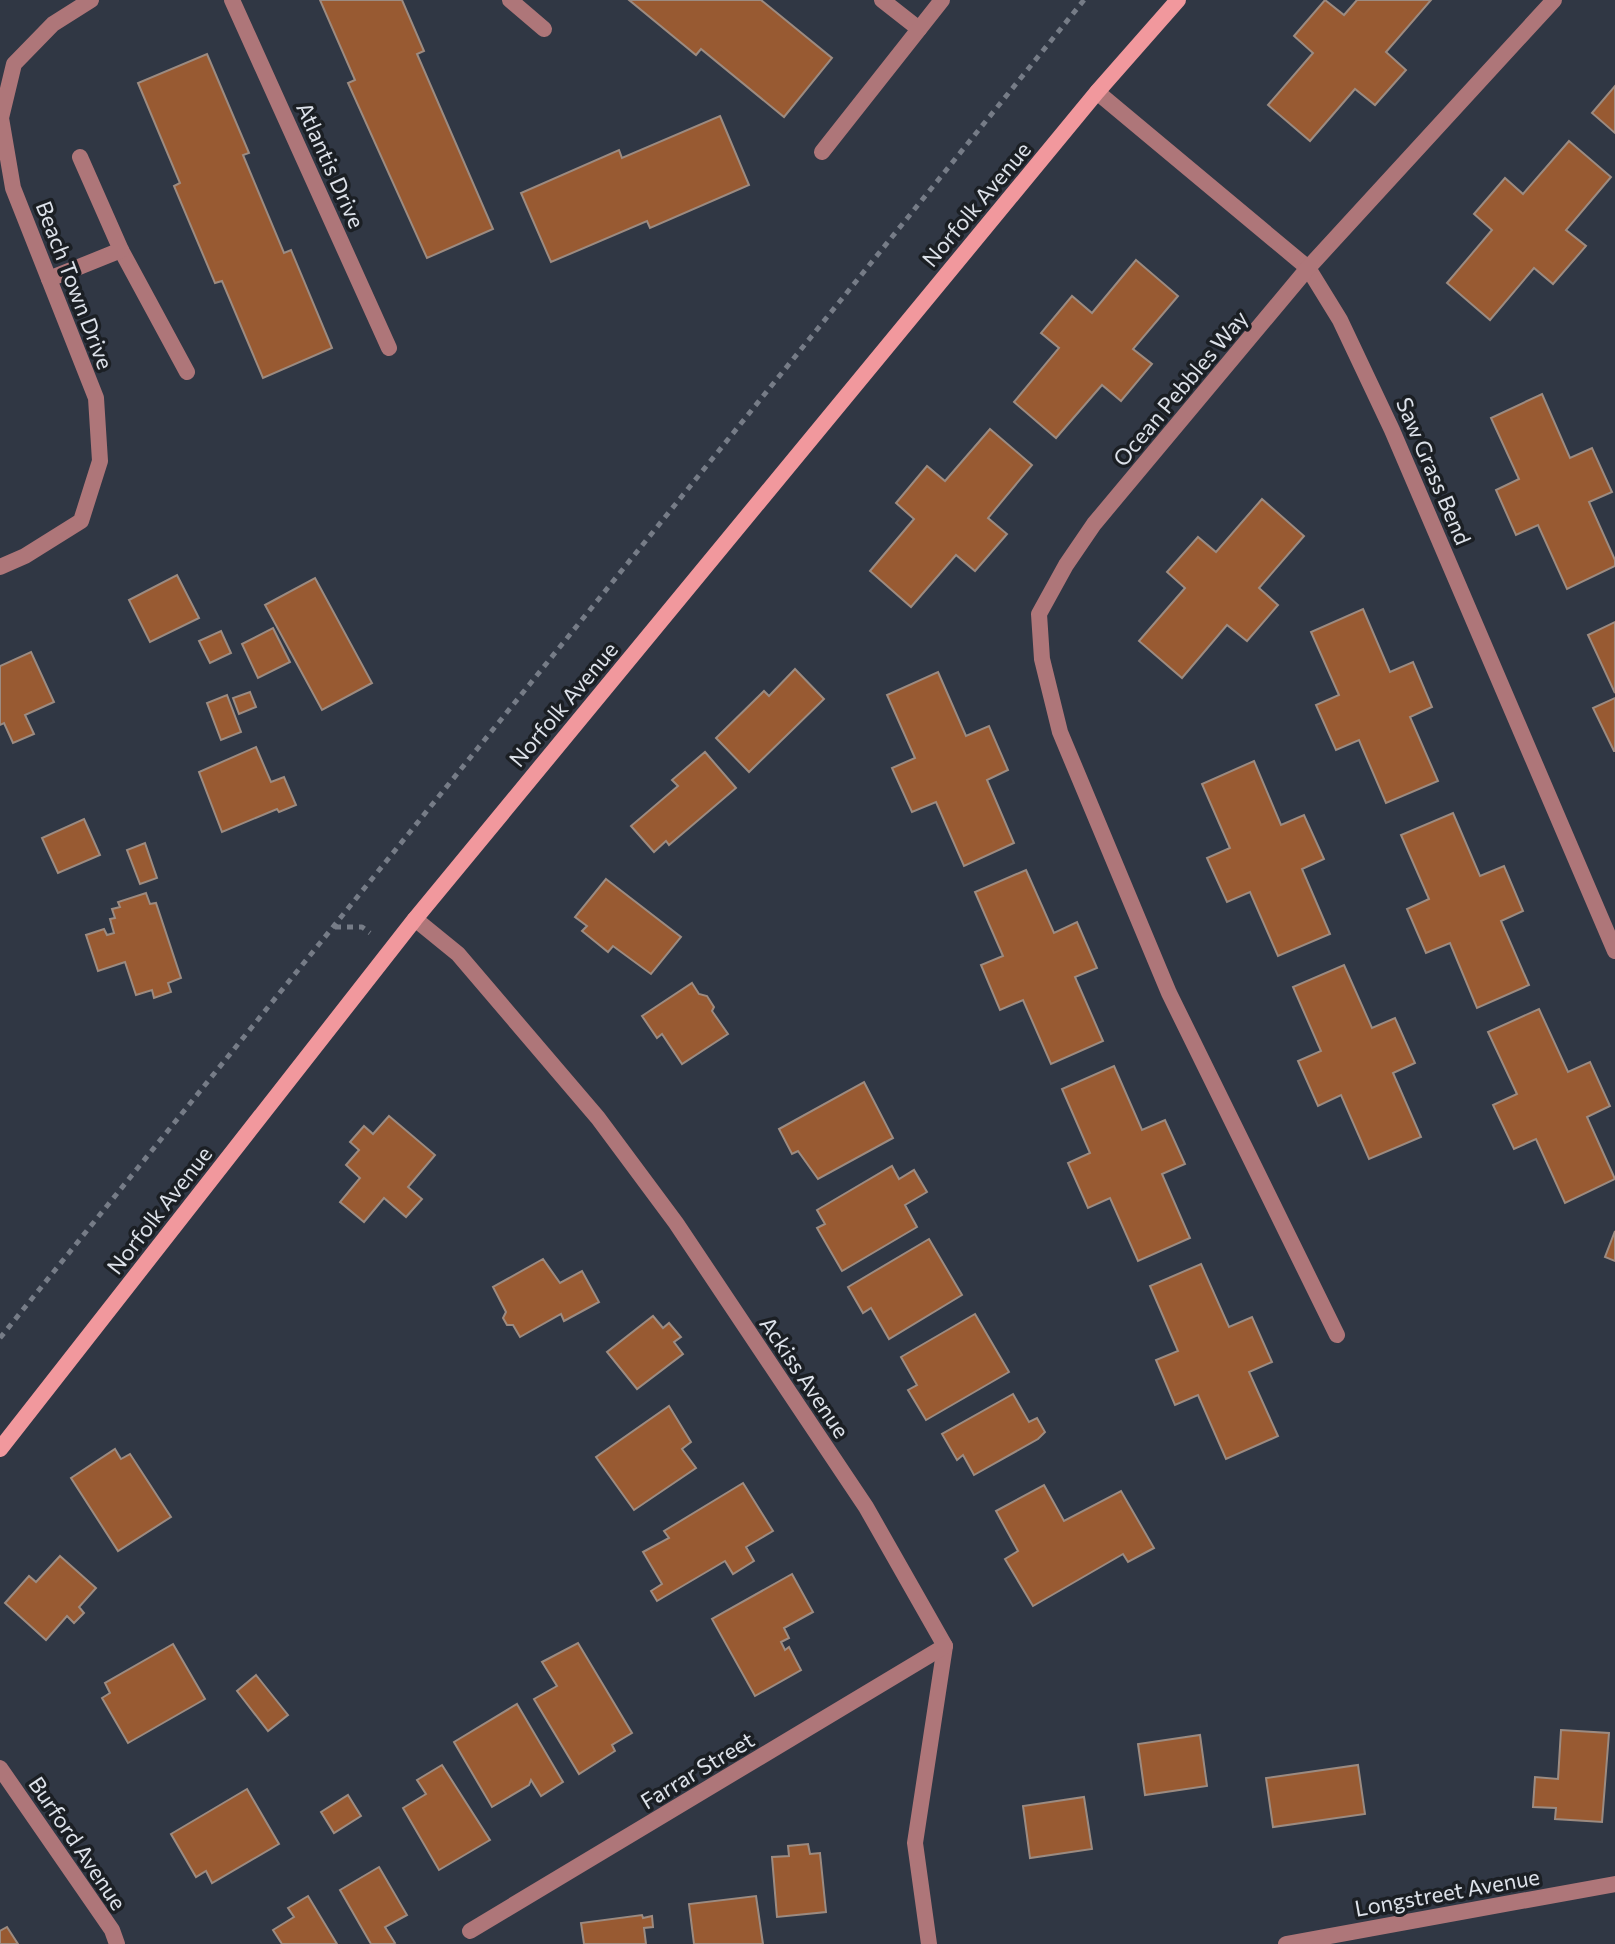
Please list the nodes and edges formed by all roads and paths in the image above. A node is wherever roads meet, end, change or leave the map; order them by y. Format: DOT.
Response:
graph roads {
  1 [pos="91,0"];
  2 [pos="232,0"];
  3 [pos="510,0"];
  4 [pos="882,0"];
  5 [pos="942,0"];
  6 [pos="1084,0"];
  7 [pos="1178,0"];
  8 [pos="1554,0"];
  9 [pos="544,29"];
  10 [pos="919,29"];
  11 [pos="1097,92"];
  12 [pos="822,152"];
  13 [pos="80,157"];
  14 [pos="121,250"];
  15 [pos="1308,268"];
  16 [pos="49,279"];
  17 [pos="389,348"];
  18 [pos="187,372"];
  19 [pos="0,567"];
  20 [pos="415,919"];
  21 [pos="334,927"];
  22 [pos="391,949"];
  23 [pos="1615,951"];
  24 [pos="1337,1335"];
  25 [pos="0,1338"];
  26 [pos="0,1449"];
  27 [pos="945,1646"];
  28 [pos="0,1768"];
  29 [pos="1615,1884"];
  30 [pos="470,1931"];
  31 [pos="117,1944"];
  32 [pos="929,1944"];
  33 [pos="1288,1944"];
  1 -- 16 [label="street, Beach Town Drive"];
  2 -- 17 [label="street, Atlantis Drive"];
  3 -- 9 [label="street"];
  4 -- 10 [label="street"];
  5 -- 10 [label="street"];
  6 -- 21 [label="path"];
  7 -- 11 [label="main road, Norfolk Avenue"];
  8 -- 15 [label="street, Ocean Pebbles Way"];
  10 -- 12 [label="street"];
  11 -- 15 [label="street, Saw Grass Bend"];
  11 -- 20 [label="main road, Norfolk Avenue"];
  13 -- 14 [label="street"];
  14 -- 16 [label="street"];
  14 -- 18 [label="street"];
  15 -- 23 [label="street, Saw Grass Bend"];
  15 -- 24 [label="street, Ocean Pebbles Way"];
  16 -- 19 [label="street, Beach Town Drive"];
  20 -- 22 [label="main road, Norfolk Avenue"];
  20 -- 27 [label="street, Ackiss Avenue"];
  21 -- 22 [label="path"];
  21 -- 25 [label="path"];
  22 -- 26 [label="main road, Norfolk Avenue"];
  27 -- 30 [label="street, Farrar Street"];
  27 -- 32 [label="street"];
  28 -- 31 [label="street, Burford Avenue"];
  29 -- 33 [label="street, Longstreet Avenue"];
}
